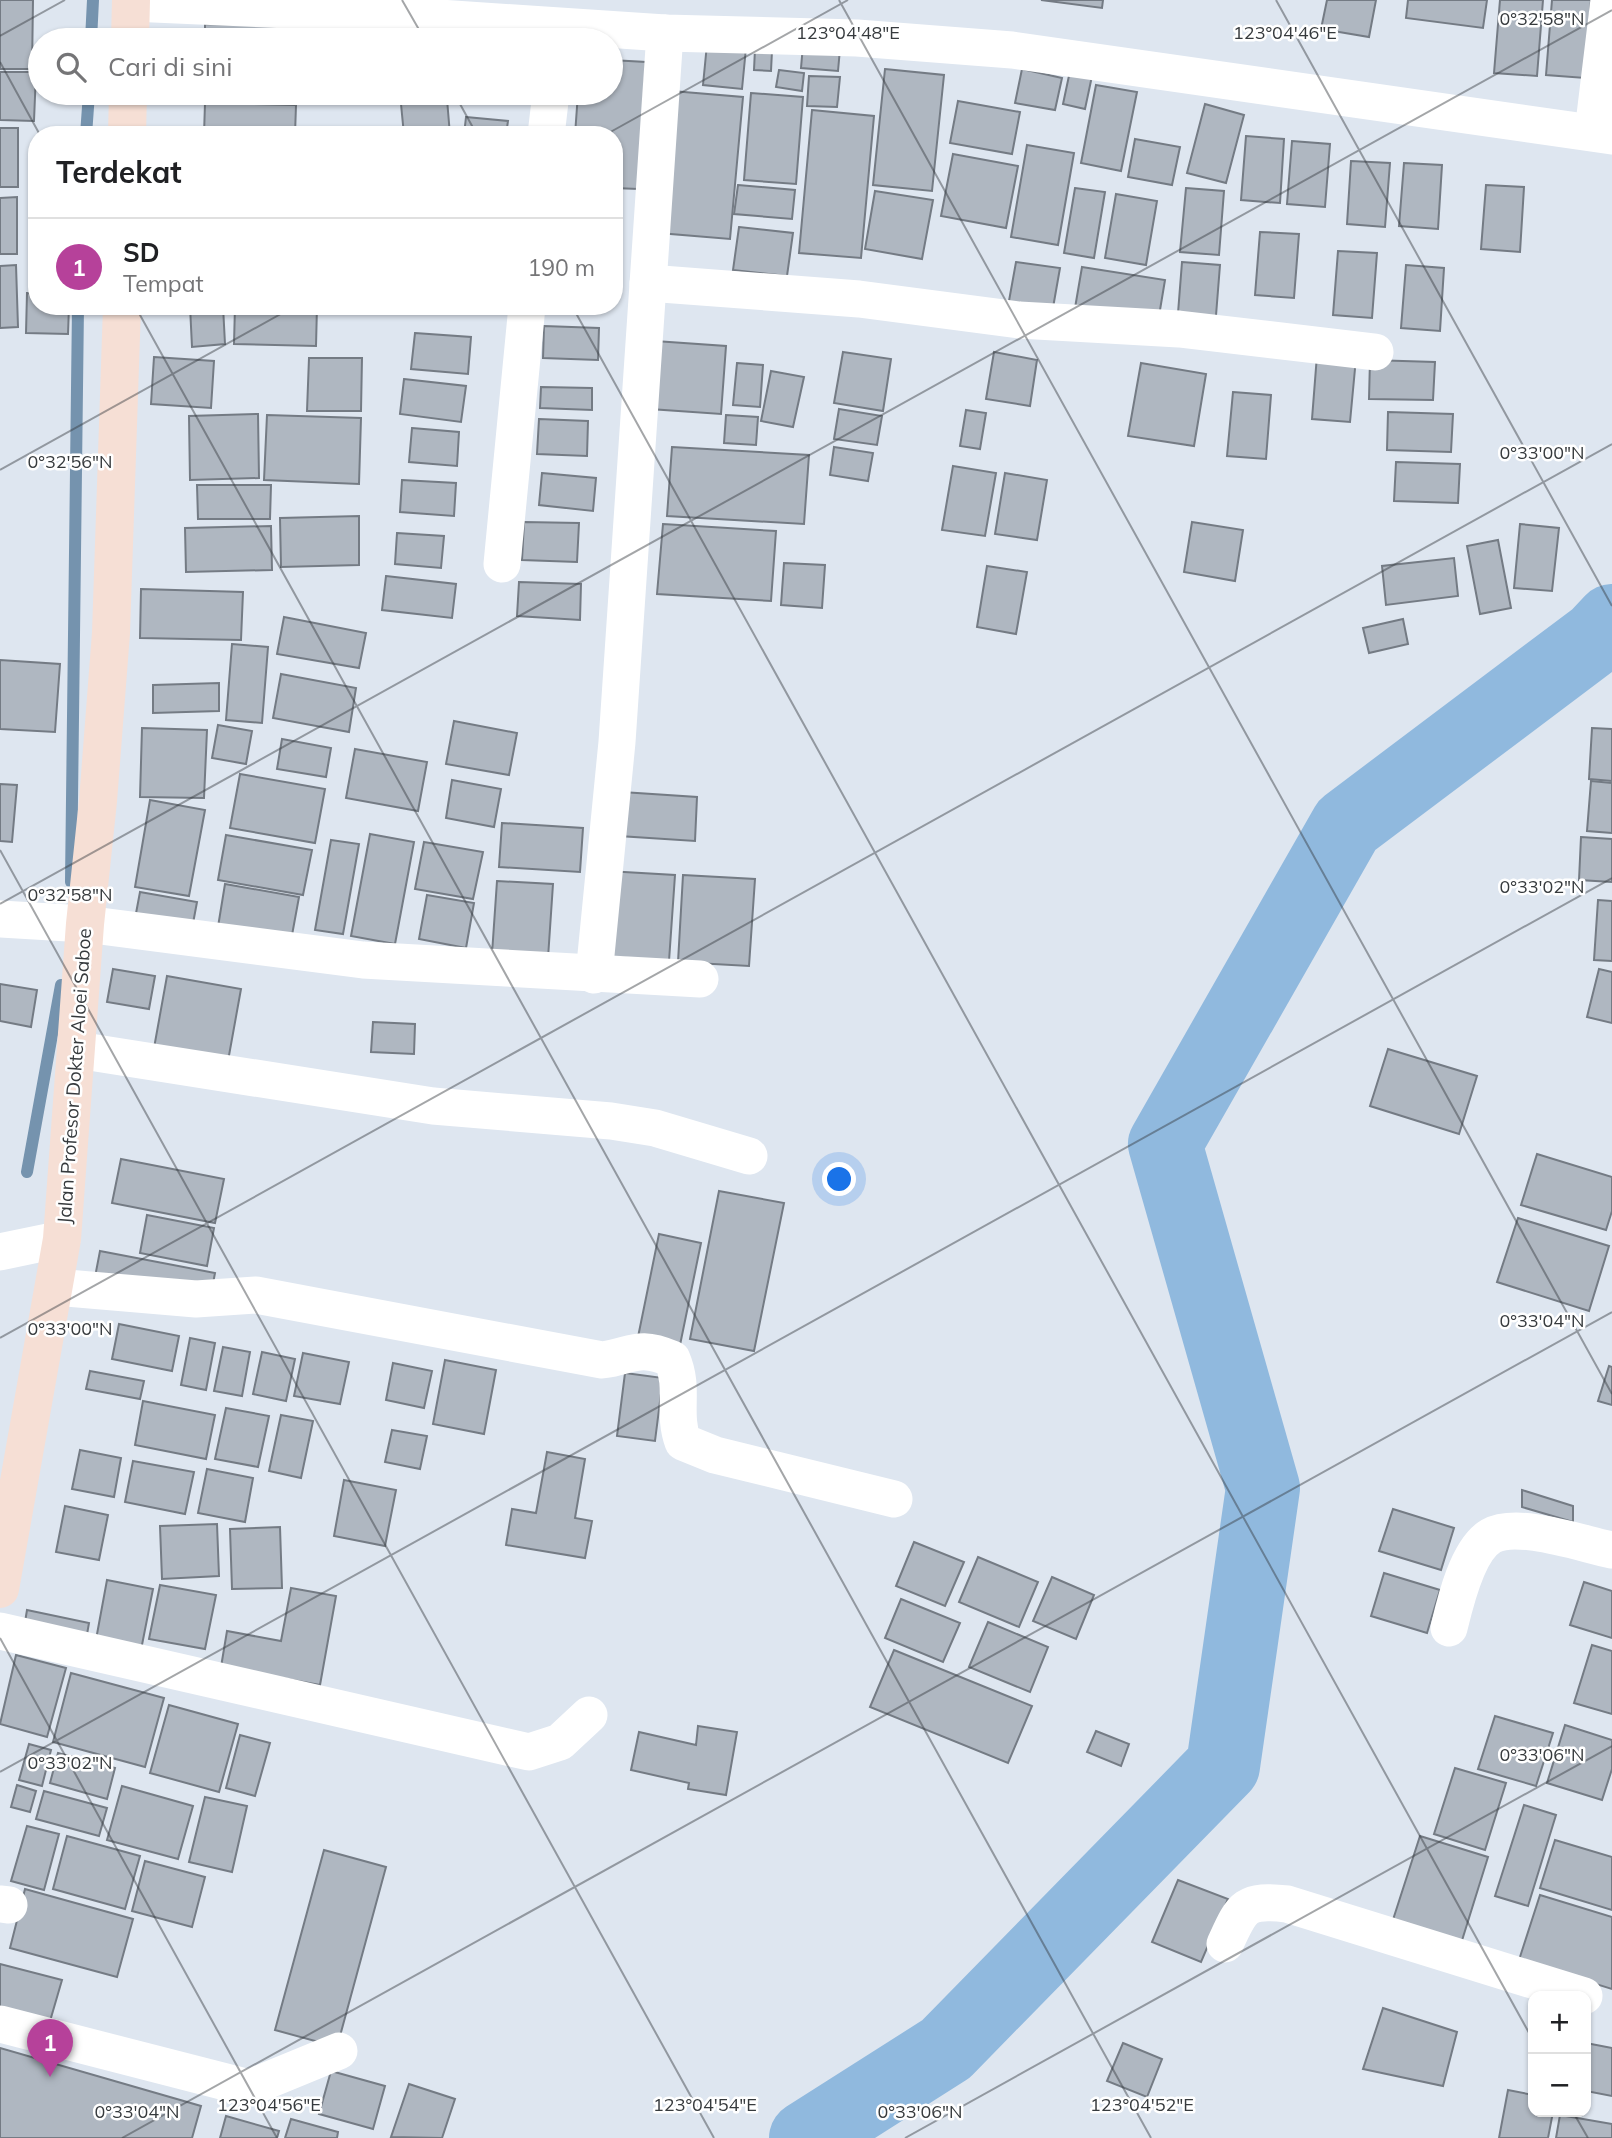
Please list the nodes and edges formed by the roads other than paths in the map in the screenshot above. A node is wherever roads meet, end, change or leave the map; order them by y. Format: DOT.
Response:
graph roads {
  1 [pos="1609,0"];
  2 [pos="131,1"];
  3 [pos="130,28"];
  4 [pos="504,28"];
  5 [pos="623,33"];
  6 [pos="665,33"];
  7 [pos="128,105"];
  8 [pos="550,105"];
  9 [pos="127,126"];
  10 [pos="547,126"];
  11 [pos="1603,134"];
  12 [pos="648,283"];
  13 [pos="122,315"];
  14 [pos="526,315"];
  15 [pos="1375,352"];
  16 [pos="502,564"];
  17 [pos="0,919"];
  18 [pos="85,924"];
  19 [pos="594,975"];
  20 [pos="700,979"];
  21 [pos="77,1050"];
  22 [pos="749,1156"];
  23 [pos="62,1239"];
  24 [pos="0,1252"];
  25 [pos="55,1287"];
  26 [pos="894,1499"];
  27 [pos="1612,1550"];
  28 [pos="0,1589"];
  29 [pos="1449,1628"];
  30 [pos="0,1631"];
  31 [pos="589,1715"];
  32 [pos="1225,1944"];
  33 [pos="1569,1991"];
  34 [pos="1591,1998"];
  35 [pos="1612,2004"];
  36 [pos="0,2024"];
  37 [pos="339,2051"];
  1 -- 11 [label="street"];
  2 -- 3 [label="street"];
  2 -- 4 [label="street"];
  5 -- 6 [label="street"];
  6 -- 11 [label="street"];
  6 -- 12 [label="street"];
  7 -- 9 [label="street"];
  8 -- 10 [label="street"];
  12 -- 15 [label="street"];
  12 -- 19 [label="street"];
  13 -- 18 [label="street, Jalan Profesor Dokter Aloei Saboe"];
  14 -- 16 [label="street"];
  17 -- 18 [label="street"];
  18 -- 19 [label="street"];
  18 -- 21 [label="street, Jalan Profesor Dokter Aloei Saboe"];
  19 -- 20 [label="street"];
  21 -- 22 [label="street"];
  21 -- 23 [label="street, Jalan Profesor Dokter Aloei Saboe"];
  23 -- 24 [label="street"];
  23 -- 25 [label="street, Jalan Profesor Dokter Aloei Saboe"];
  25 -- 26 [label="street"];
  25 -- 28 [label="street, Jalan Profesor Dokter Aloei Saboe"];
  27 -- 29 [label="street"];
  30 -- 31 [label="street"];
  32 -- 33 [label="street"];
  34 -- 35 [label="street"];
  36 -- 37 [label="street"];
}
